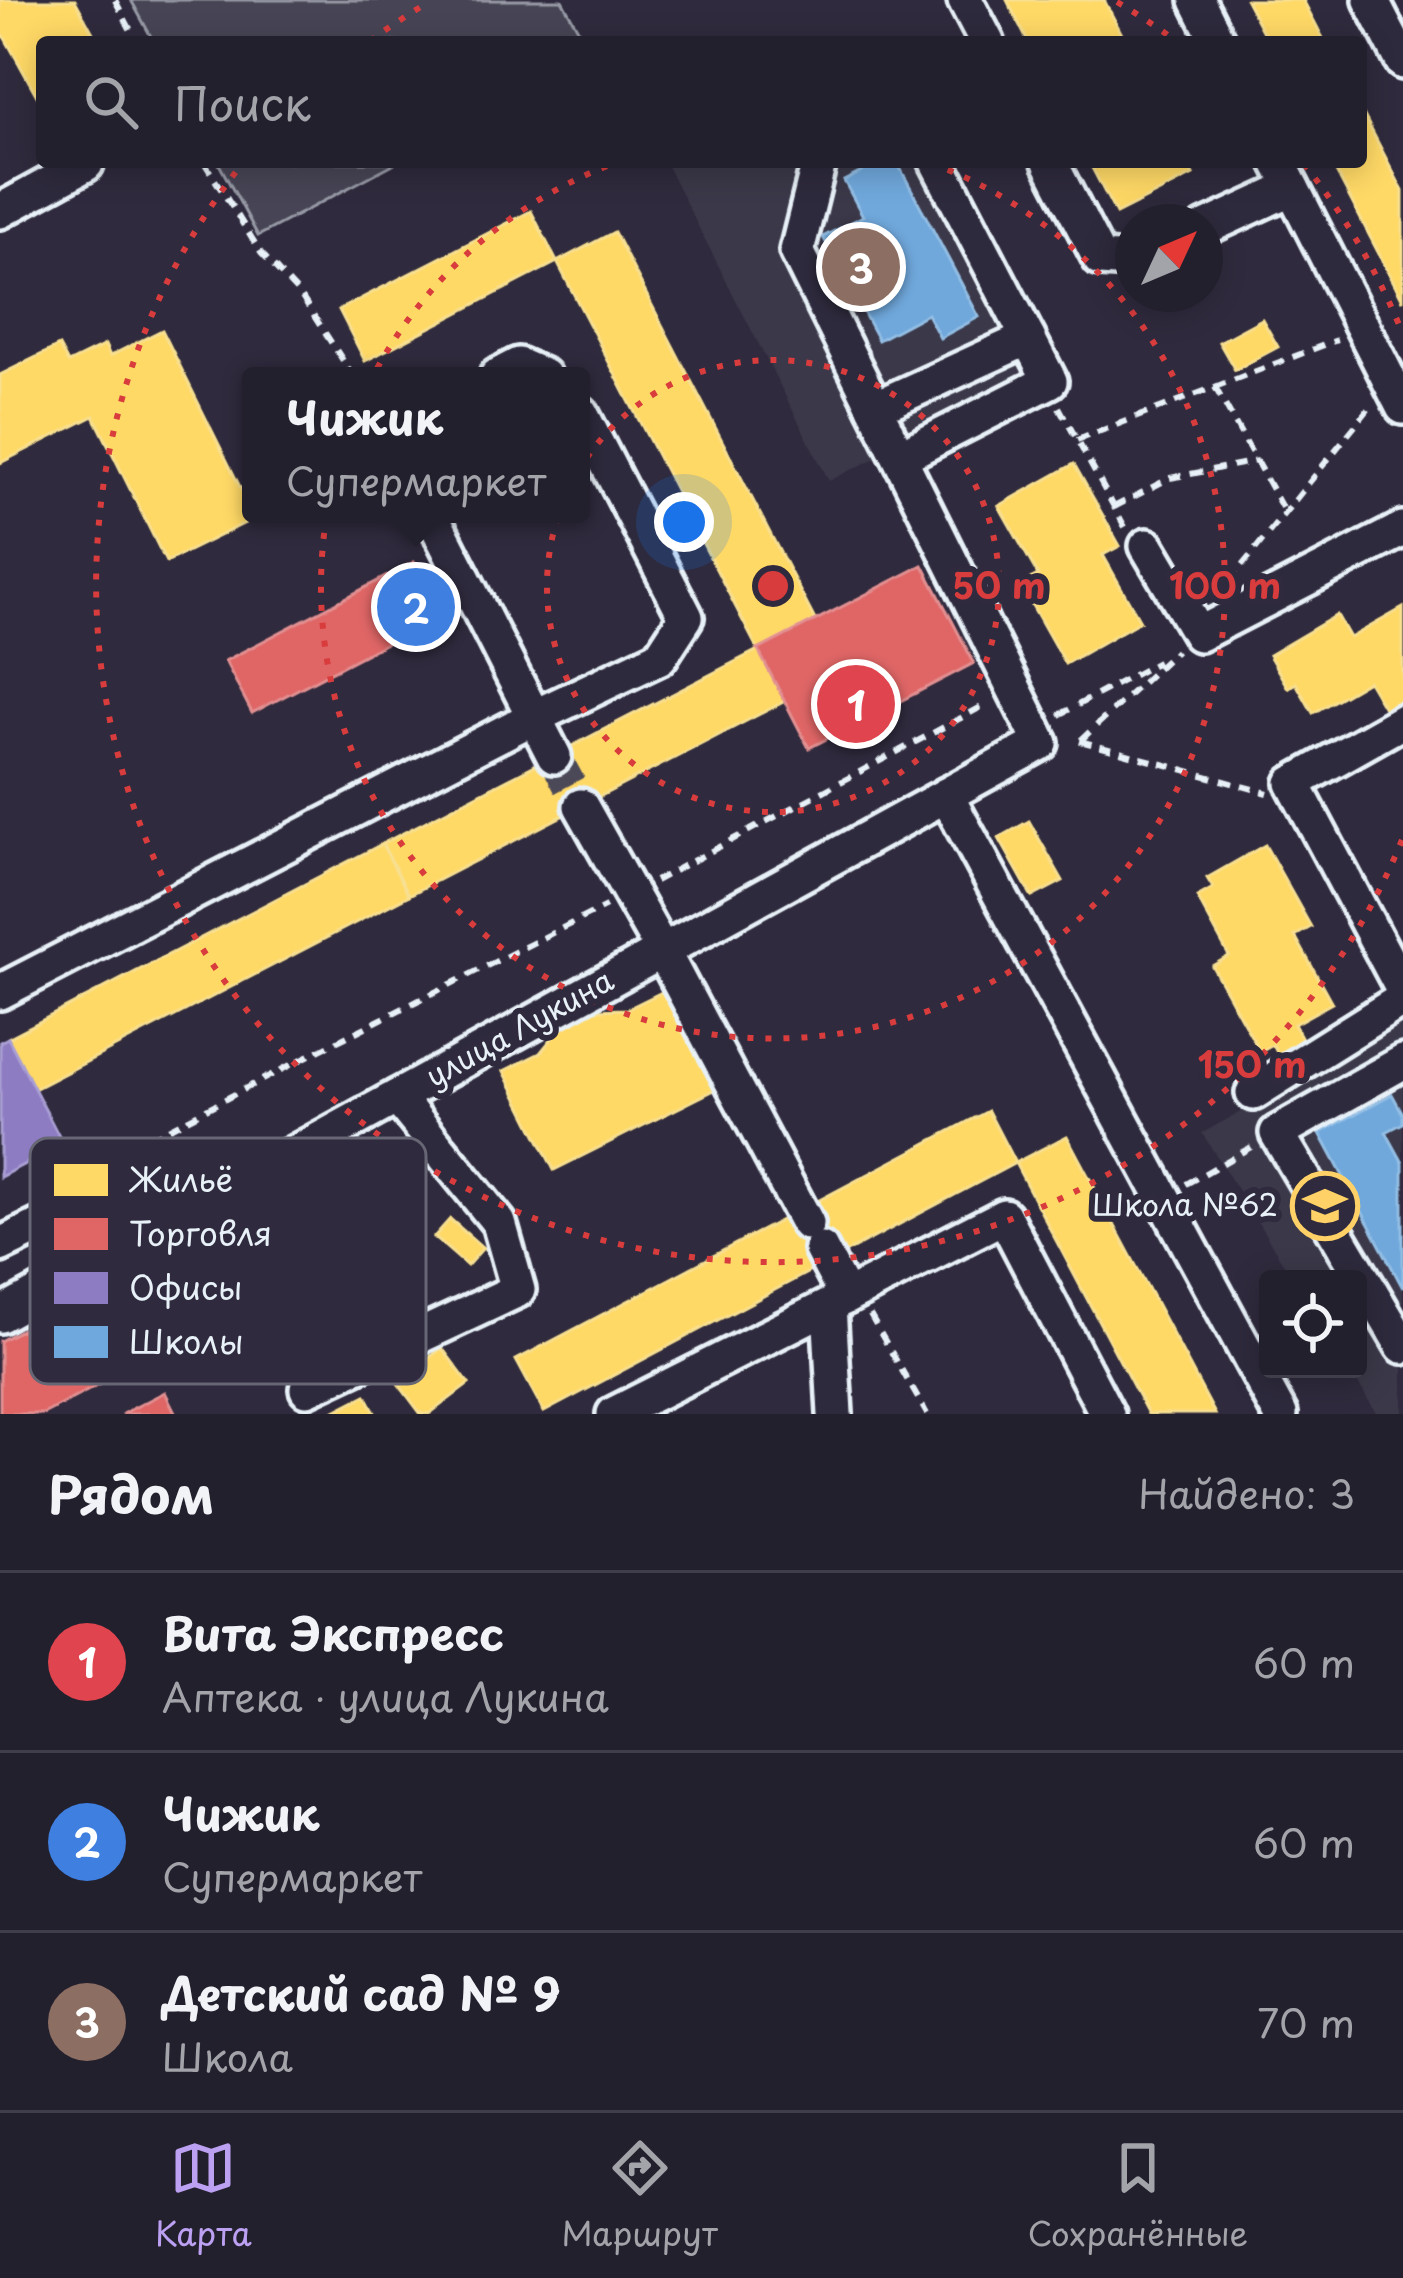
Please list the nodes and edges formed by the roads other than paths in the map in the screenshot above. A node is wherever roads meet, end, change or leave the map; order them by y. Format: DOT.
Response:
graph roads {
  1 [pos="965,0"];
  2 [pos="1197,0"];
  3 [pos="1371,0"];
  4 [pos="984,36"];
  5 [pos="1215,36"];
  6 [pos="1403,62"];
  7 [pos="79,168"];
  8 [pos="818,168"];
  9 [pos="940,168"];
  10 [pos="1053,168"];
  11 [pos="1286,175"];
  12 [pos="0,211"];
  13 [pos="1223,217"];
  14 [pos="1115,260"];
  15 [pos="1028,338"];
  16 [pos="1391,354"];
  17 [pos="1390,403"];
  18 [pos="875,408"];
  19 [pos="590,430"];
  20 [pos="900,458"];
  21 [pos="436,523"];
  22 [pos="1403,530"];
  23 [pos="1148,546"];
  24 [pos="534,717"];
  25 [pos="1403,721"];
  26 [pos="554,756"];
  27 [pos="946,795"];
  28 [pos="581,806"];
  29 [pos="662,950"];
  30 [pos="1403,990"];
  31 [pos="0,992"];
  32 [pos="1403,999"];
  33 [pos="1403,1062"];
  34 [pos="1253,1093"];
  35 [pos="397,1096"];
  36 [pos="321,1138"];
  37 [pos="30,1231"];
  38 [pos="0,1245"];
  39 [pos="844,1298"];
  40 [pos="30,1299"];
  41 [pos="0,1315"];
  42 [pos="426,1333"];
  43 [pos="1403,1346"];
  44 [pos="318,1384"];
  45 [pos="307,1389"];
  46 [pos="614,1414"];
  47 [pos="835,1414"];
  48 [pos="1107,1414"];
  49 [pos="1280,1414"];
  1 -- 4 [label="street"];
  2 -- 5 [label="street"];
  3 -- 6 [label="street"];
  7 -- 12 [label="street"];
  8 -- 18 [label="street"];
  9 -- 15 [label="street"];
  10 -- 14 [label="street"];
  11 -- 13 [label="street"];
  11 -- 16 [label="street"];
  15 -- 18 [label="street"];
  15 -- 20 [label="street"];
  16 -- 17 [label="street"];
  18 -- 20 [label="street"];
  19 -- 24 [label="street"];
  20 -- 27 [label="street, улица Лукина"];
  21 -- 24 [label="street"];
  22 -- 23 [label="street"];
  24 -- 26 [label="street"];
  24 -- 31 [label="street"];
  25 -- 30 [label="street"];
  27 -- 29 [label="street, улица Лукина"];
  27 -- 49 [label="street"];
  28 -- 29 [label="street"];
  29 -- 35 [label="street, улица Лукина"];
  29 -- 39 [label="street"];
  32 -- 34 [label="street"];
  33 -- 43 [label="street"];
  35 -- 36 [label="street, улица Лукина"];
  35 -- 42 [label="street"];
  37 -- 38 [label="street"];
  39 -- 46 [label="street"];
  39 -- 47 [label="street"];
  39 -- 48 [label="street"];
  40 -- 41 [label="street, улица Лукина"];
  44 -- 45 [label="street"];
}
